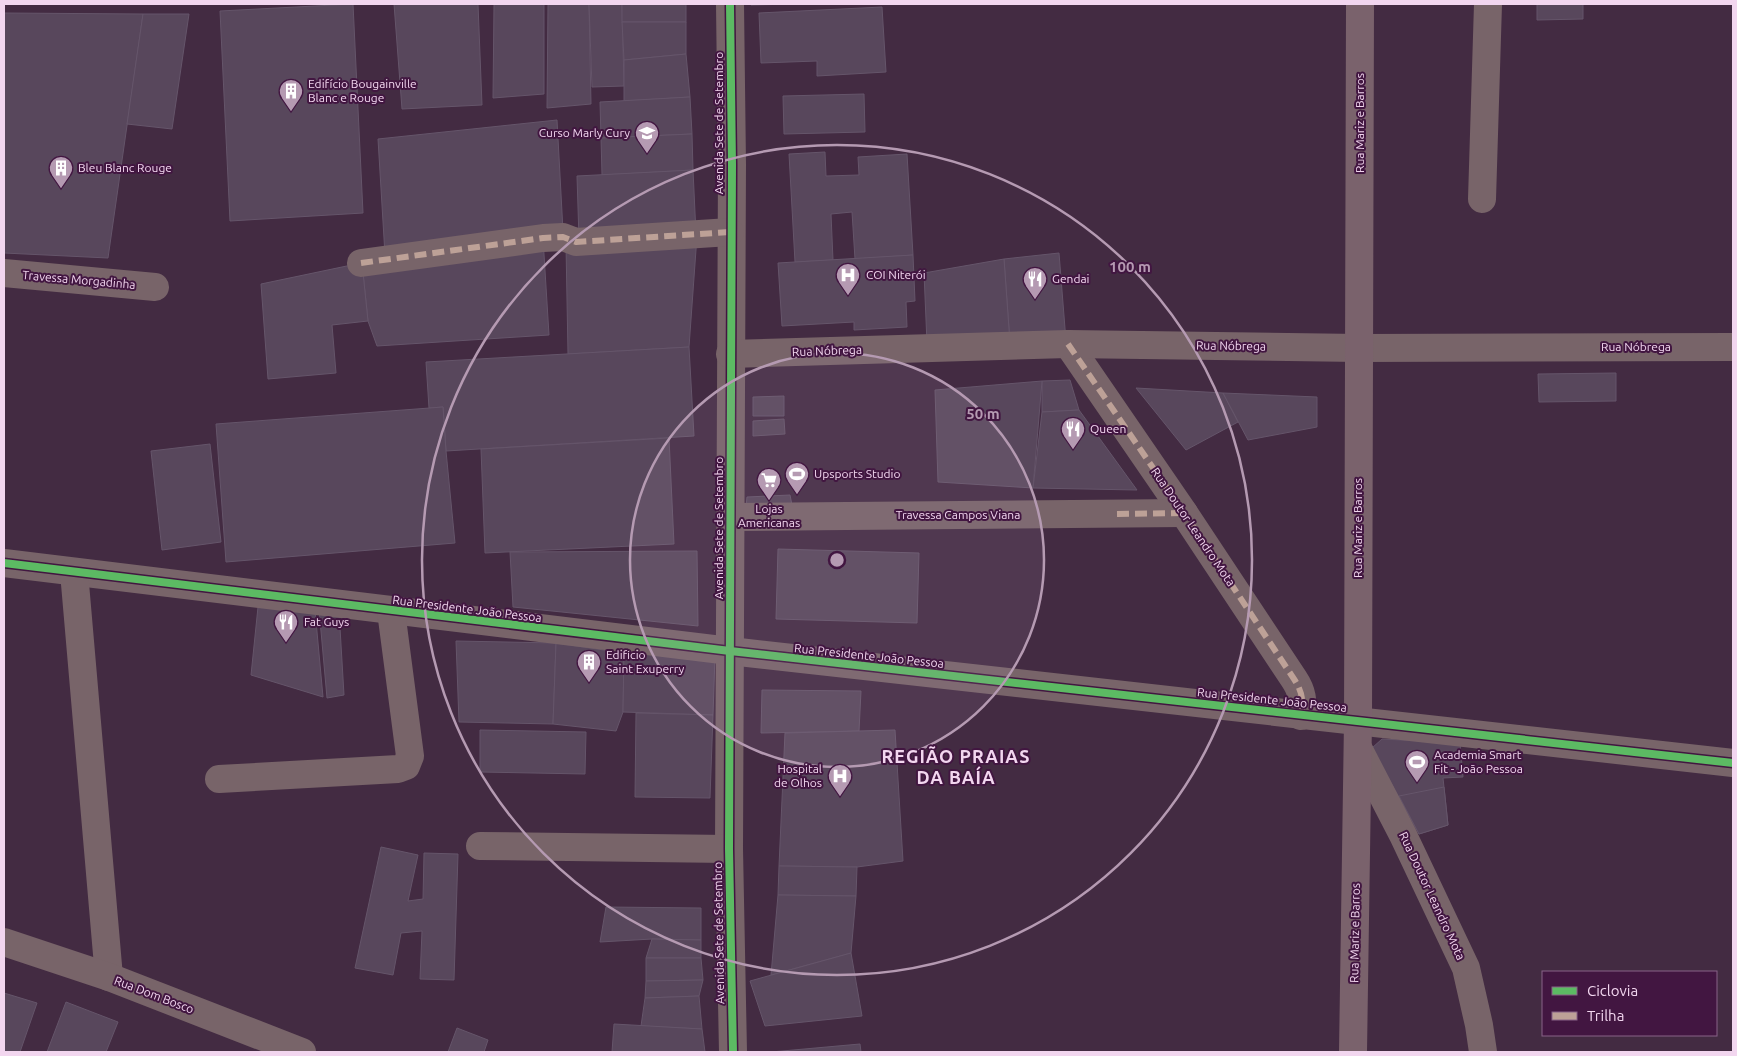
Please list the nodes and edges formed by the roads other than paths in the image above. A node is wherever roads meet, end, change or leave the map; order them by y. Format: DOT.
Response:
graph roads {
  1 [pos="730,4"];
  2 [pos="1360,4"];
  3 [pos="1488,4"];
  4 [pos="1482,199"];
  5 [pos="730,232"];
  6 [pos="361,263"];
  7 [pos="4,273"];
  8 [pos="155,287"];
  9 [pos="1068,344"];
  10 [pos="1733,347"];
  11 [pos="1360,348"];
  12 [pos="730,354"];
  13 [pos="1184,513"];
  14 [pos="731,517"];
  15 [pos="4,563"];
  16 [pos="74,572"];
  17 [pos="391,611"];
  18 [pos="730,652"];
  19 [pos="1301,716"];
  20 [pos="1358,721"];
  21 [pos="1358,748"];
  22 [pos="1733,763"];
  23 [pos="219,779"];
  24 [pos="480,846"];
  25 [pos="729,849"];
  26 [pos="4,942"];
  27 [pos="109,977"];
  28 [pos="302,1052"];
  29 [pos="733,1052"];
  30 [pos="1353,1052"];
  31 [pos="1483,1052"];
  1 -- 5 [label="street, Avenida Sete de Setembro"];
  2 -- 11 [label="main road, Rua Mariz e Barros"];
  3 -- 4 [label="street"];
  5 -- 6 [label="street"];
  5 -- 12 [label="street, Avenida Sete de Setembro"];
  7 -- 8 [label="street, Travessa Morgadinha"];
  9 -- 11 [label="street, Rua Nóbrega"];
  9 -- 12 [label="street, Rua Nóbrega"];
  9 -- 13 [label="street, Rua Doutor Leandro Mota"];
  10 -- 11 [label="street, Rua Nóbrega"];
  11 -- 20 [label="main road, Rua Mariz e Barros"];
  12 -- 14 [label="street, Avenida Sete de Setembro"];
  13 -- 14 [label="street, Travessa Campos Viana"];
  13 -- 19 [label="street, Rua Doutor Leandro Mota"];
  14 -- 18 [label="street, Avenida Sete de Setembro"];
  15 -- 16 [label="street, Rua Presidente João Pessoa"];
  16 -- 17 [label="street, Rua Presidente João Pessoa"];
  16 -- 27 [label="street"];
  17 -- 18 [label="street, Rua Presidente João Pessoa"];
  17 -- 23 [label="street"];
  18 -- 19 [label="street, Rua Presidente João Pessoa"];
  18 -- 25 [label="street, Avenida Sete de Setembro"];
  19 -- 20 [label="street, Rua Presidente João Pessoa"];
  20 -- 21 [label="main road, Rua Mariz e Barros"];
  20 -- 22 [label="street, Rua Presidente João Pessoa"];
  21 -- 30 [label="main road, Rua Mariz e Barros"];
  21 -- 31 [label="street, Rua Doutor Leandro Mota"];
  24 -- 25 [label="street"];
  25 -- 29 [label="street, Avenida Sete de Setembro"];
  26 -- 27 [label="street, Rua Dom Bosco"];
  27 -- 28 [label="street, Rua Dom Bosco"];
}
